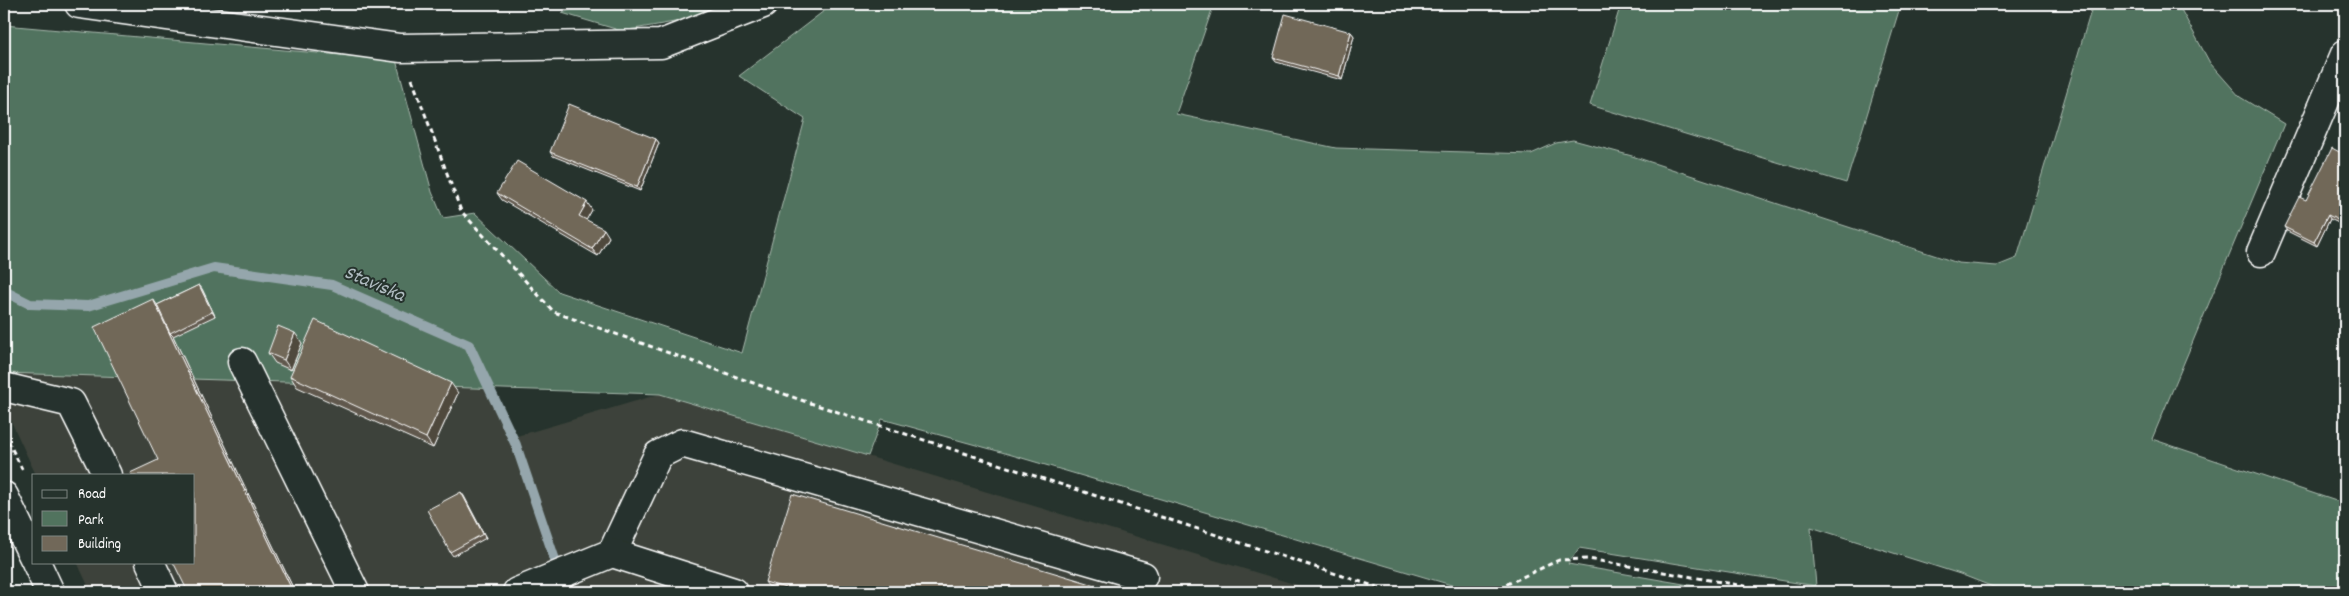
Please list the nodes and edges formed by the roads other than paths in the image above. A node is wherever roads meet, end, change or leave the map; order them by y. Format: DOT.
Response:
graph roads {
  1 [pos="79,4"];
  2 [pos="764,4"];
  3 [pos="2345,54"];
  4 [pos="2261,252"];
  5 [pos="242,362"];
  6 [pos="4,387"];
  7 [pos="107,474"];
  8 [pos="4,496"];
  9 [pos="32,554"];
  10 [pos="601,557"];
  11 [pos="37,564"];
  12 [pos="151,564"];
  13 [pos="1143,576"];
  14 [pos="520,591"];
  15 [pos="50,592"];
  16 [pos="164,592"];
  17 [pos="355,592"];
  18 [pos="734,592"];
  1 -- 2 [label="street"];
  3 -- 4 [label="street"];
  5 -- 17 [label="street"];
  6 -- 7 [label="street"];
  8 -- 9 [label="street"];
  10 -- 13 [label="street"];
  10 -- 14 [label="street"];
  10 -- 18 [label="street"];
  11 -- 15 [label="street"];
  12 -- 16 [label="street"];
}
